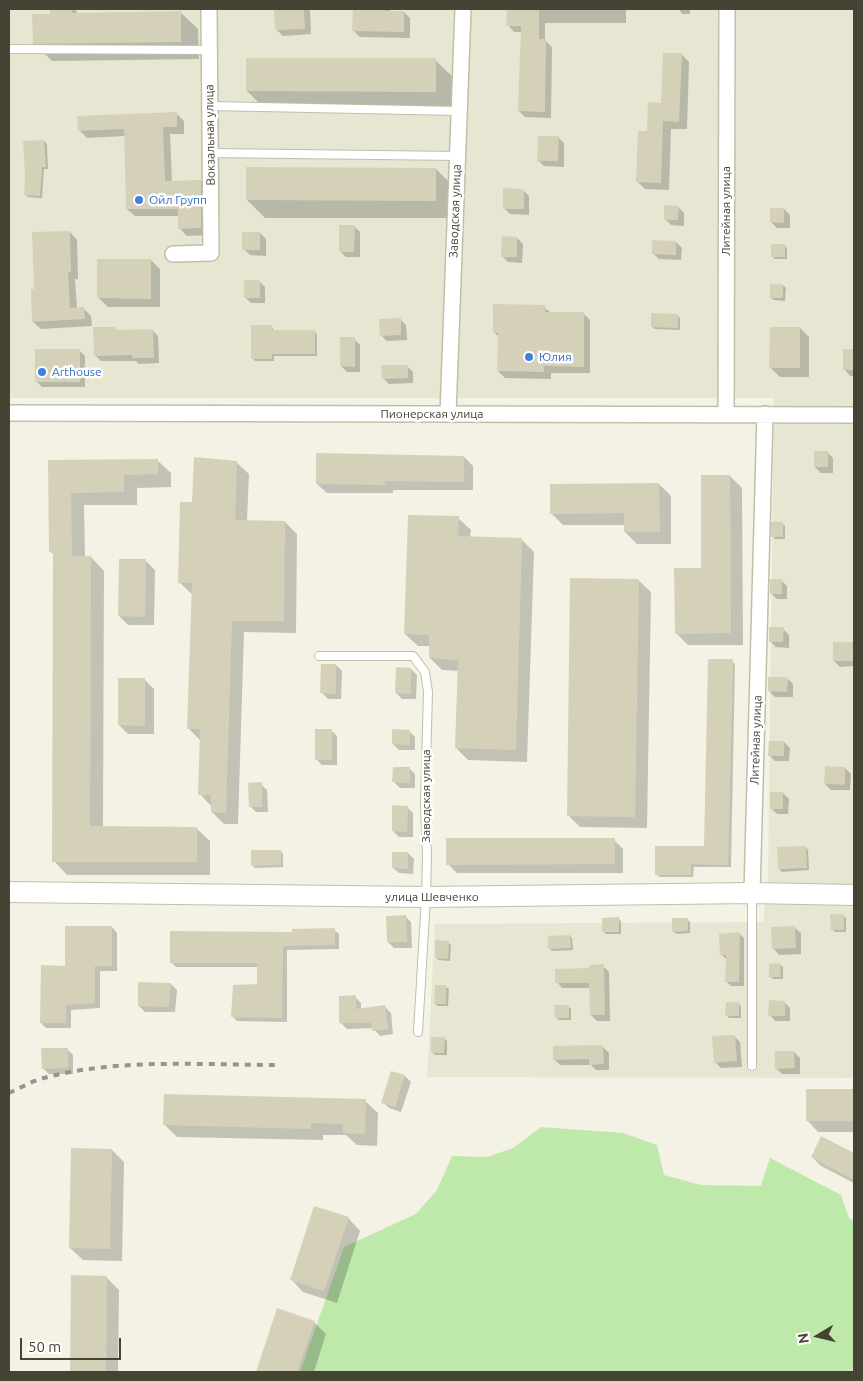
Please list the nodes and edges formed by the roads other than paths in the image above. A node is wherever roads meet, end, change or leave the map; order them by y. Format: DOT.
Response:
graph roads {
  1 [pos="209,9"];
  2 [pos="463,9"];
  3 [pos="727,9"];
  4 [pos="9,49"];
  5 [pos="209,50"];
  6 [pos="210,106"];
  7 [pos="459,111"];
  8 [pos="210,153"];
  9 [pos="458,156"];
  10 [pos="173,254"];
  11 [pos="9,413"];
  12 [pos="448,414"];
  13 [pos="726,414"];
  14 [pos="765,414"];
  15 [pos="854,414"];
  16 [pos="319,656"];
  17 [pos="9,892"];
  18 [pos="752,893"];
  19 [pos="854,895"];
  20 [pos="426,897"];
  21 [pos="418,1032"];
  22 [pos="752,1066"];
  1 -- 5 [label="street, Вокзальная улица"];
  2 -- 7 [label="street, Заводская улица"];
  3 -- 13 [label="street, Литейная улица"];
  4 -- 5 [label="lane"];
  5 -- 6 [label="street, Вокзальная улица"];
  6 -- 7 [label="lane"];
  6 -- 8 [label="street, Вокзальная улица"];
  7 -- 9 [label="street, Заводская улица"];
  8 -- 9 [label="lane"];
  8 -- 10 [label="street, Вокзальная улица"];
  9 -- 12 [label="street, Заводская улица"];
  11 -- 12 [label="street, Пионерская улица"];
  12 -- 13 [label="street, Пионерская улица"];
  13 -- 14 [label="street, Пионерская улица"];
  14 -- 15 [label="street, Пионерская улица"];
  14 -- 18 [label="street, Литейная улица"];
  16 -- 20 [label="lane, Заводская улица"];
  17 -- 20 [label="street, улица Шевченко"];
  18 -- 19 [label="street, улица Шевченко"];
  18 -- 20 [label="street, улица Шевченко"];
  18 -- 22 [label="lane, Литейная улица"];
  20 -- 21 [label="lane, Заводская улица"];
}
